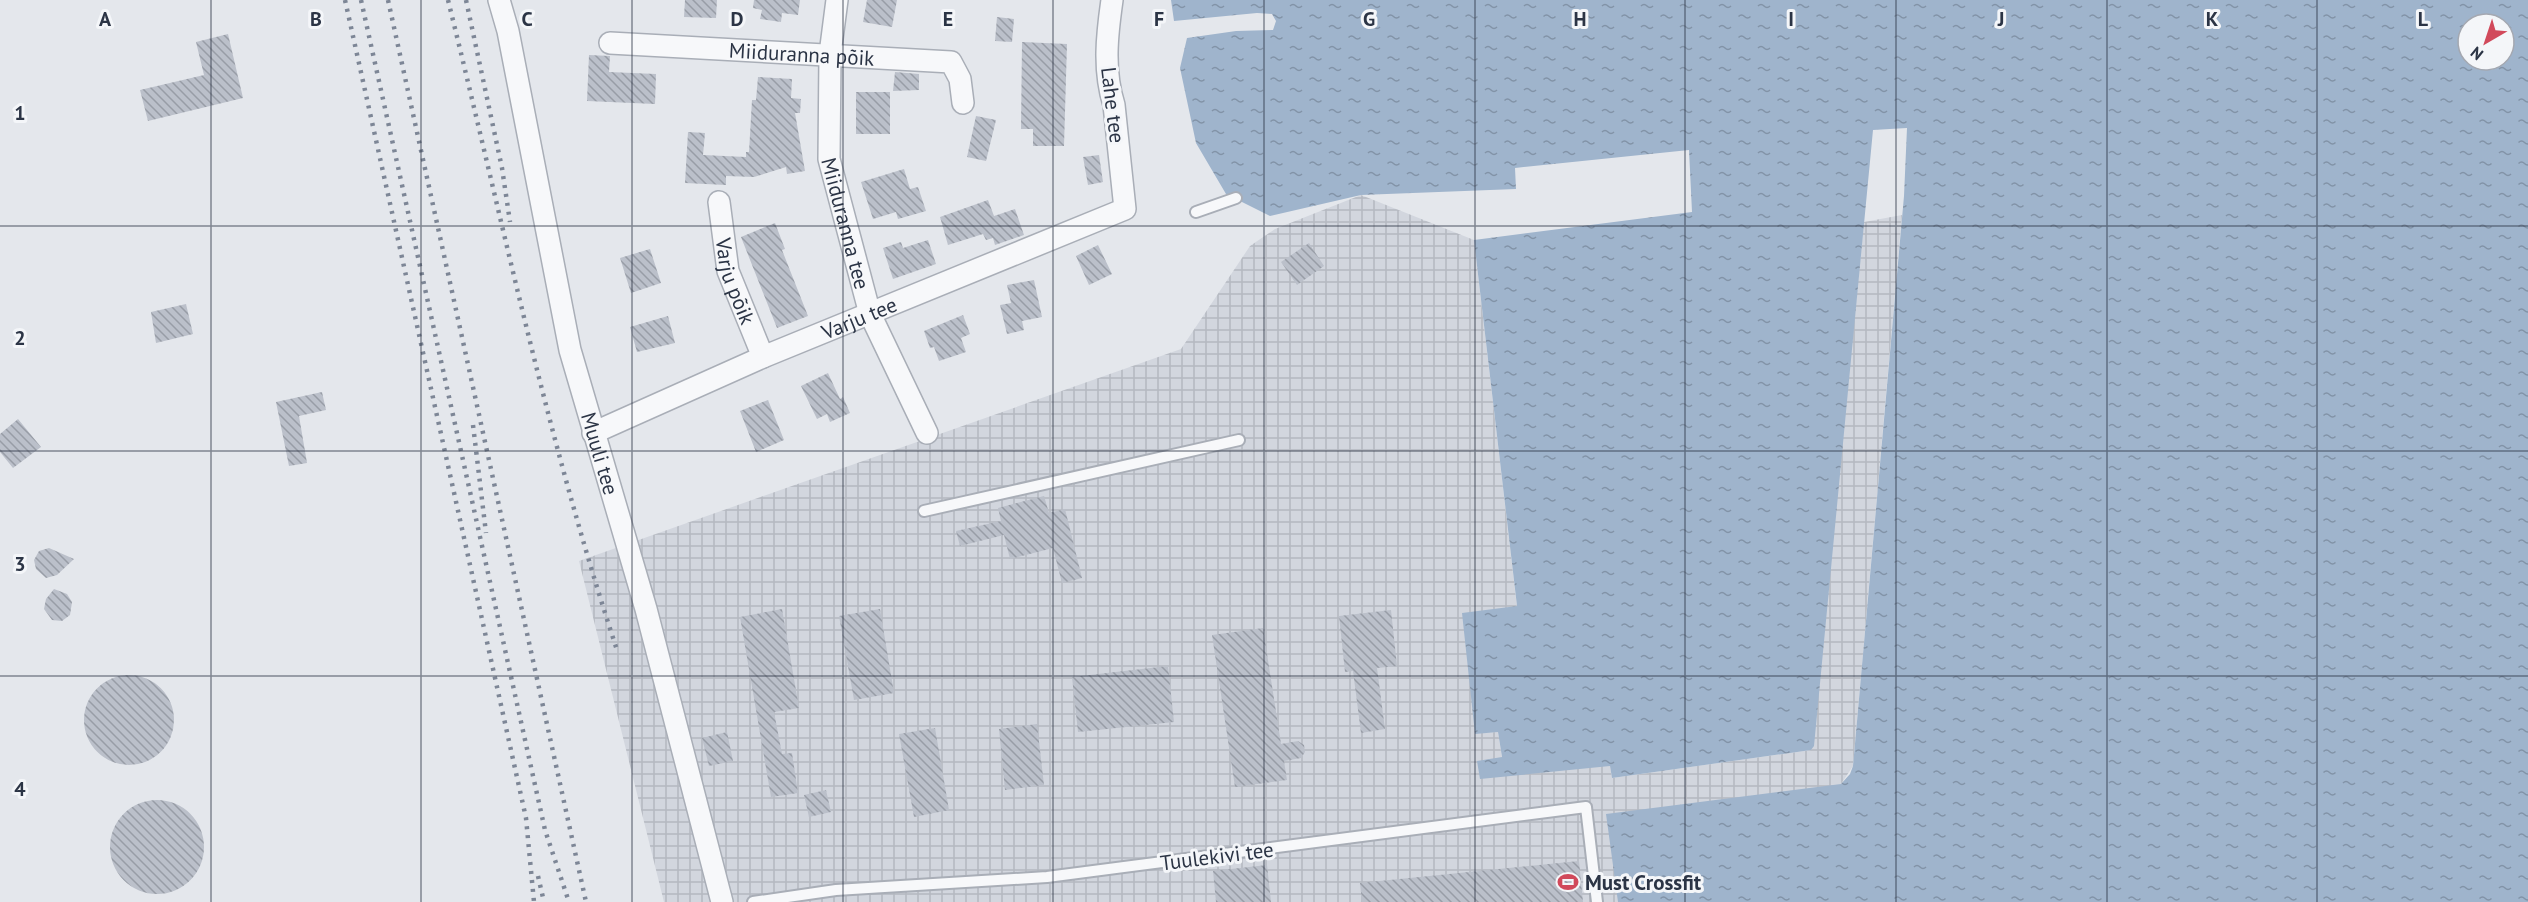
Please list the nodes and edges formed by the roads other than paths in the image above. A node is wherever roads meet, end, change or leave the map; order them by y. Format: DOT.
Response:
graph roads {
  1 [pos="499,0"];
  2 [pos="837,0"];
  3 [pos="1112,0"];
  4 [pos="610,43"];
  5 [pos="830,54"];
  6 [pos="963,103"];
  7 [pos="1236,198"];
  8 [pos="719,202"];
  9 [pos="1125,209"];
  10 [pos="1196,212"];
  11 [pos="870,314"];
  12 [pos="763,357"];
  13 [pos="593,433"];
  14 [pos="927,433"];
  15 [pos="1239,440"];
  16 [pos="924,511"];
  17 [pos="722,902"];
  18 [pos="753,902"];
  19 [pos="1597,902"];
  1 -- 13 [label="street, Muuli tee"];
  2 -- 5 [label="street, Miiduranna tee"];
  3 -- 9 [label="street, Lahe tee"];
  4 -- 5 [label="street, Miiduranna põik"];
  5 -- 6 [label="street, Miiduranna põik"];
  5 -- 11 [label="street, Miiduranna tee"];
  7 -- 10 [label="lane"];
  8 -- 12 [label="street, Varju põik"];
  9 -- 11 [label="street, Varju tee"];
  11 -- 12 [label="street, Varju tee"];
  11 -- 14 [label="street, Miiduranna tee"];
  12 -- 13 [label="street, Varju tee"];
  13 -- 17 [label="street, Muuli tee"];
  15 -- 16 [label="lane"];
  18 -- 19 [label="lane, Tuulekivi tee"];
}
